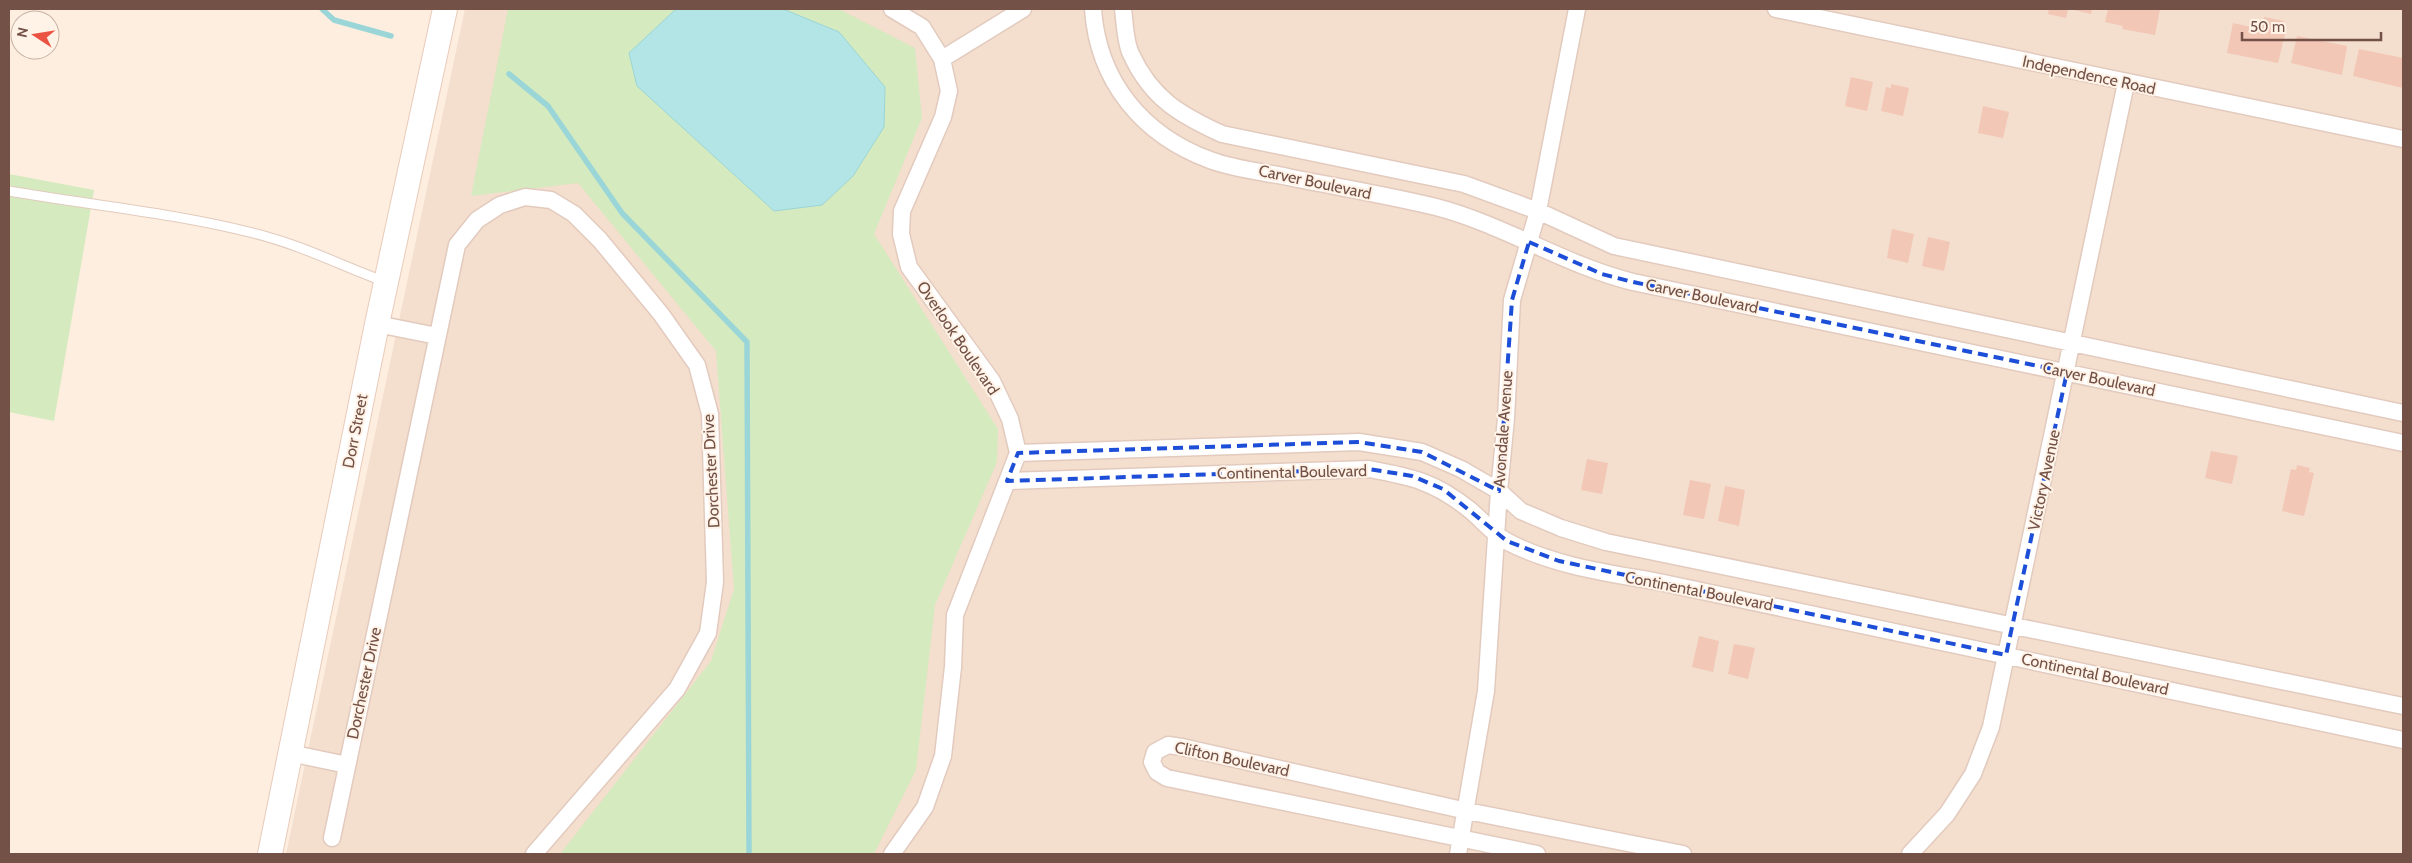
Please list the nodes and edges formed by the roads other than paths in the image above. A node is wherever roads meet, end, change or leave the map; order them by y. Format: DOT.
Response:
graph roads {
  1 [pos="445,9"];
  2 [pos="892,9"];
  3 [pos="1023,9"];
  4 [pos="1093,9"];
  5 [pos="1123,9"];
  6 [pos="1577,9"];
  7 [pos="1776,9"];
  8 [pos="942,60"];
  9 [pos="2126,83"];
  10 [pos="2403,139"];
  11 [pos="9,191"];
  12 [pos="1538,211"];
  13 [pos="1529,242"];
  14 [pos="386,282"];
  15 [pos="377,324"];
  16 [pos="437,336"];
  17 [pos="2073,343"];
  18 [pos="2067,372"];
  19 [pos="2403,412"];
  20 [pos="2403,443"];
  21 [pos="1018,453"];
  22 [pos="1007,481"];
  23 [pos="1499,491"];
  24 [pos="1496,533"];
  25 [pos="2012,626"];
  26 [pos="2006,655"];
  27 [pos="2403,706"];
  28 [pos="2403,740"];
  29 [pos="290,753"];
  30 [pos="347,765"];
  31 [pos="1467,811"];
  32 [pos="332,838"];
  33 [pos="1461,838"];
  34 [pos="270,854"];
  35 [pos="534,854"];
  36 [pos="892,854"];
  37 [pos="1458,854"];
  38 [pos="1537,854"];
  39 [pos="1683,854"];
  40 [pos="1910,854"];
  1 -- 14 [label="main road, Dorr Street"];
  2 -- 8 [label="street, Overlook Boulevard"];
  3 -- 8 [label="street"];
  4 -- 13 [label="street, Carver Boulevard"];
  5 -- 12 [label="street, Carver Boulevard"];
  6 -- 12 [label="street, Avondale Avenue"];
  7 -- 9 [label="street, Independence Road"];
  8 -- 21 [label="street, Overlook Boulevard"];
  9 -- 10 [label="street, Independence Road"];
  9 -- 17 [label="street, Victory Avenue"];
  11 -- 14 [label="lane"];
  12 -- 13 [label="street, Avondale Avenue"];
  12 -- 17 [label="street, Carver Boulevard"];
  13 -- 18 [label="street, Carver Boulevard"];
  13 -- 23 [label="street, Avondale Avenue"];
  14 -- 15 [label="main road, Dorr Street"];
  15 -- 16 [label="street"];
  15 -- 29 [label="main road, Dorr Street"];
  16 -- 30 [label="street, Dorchester Drive"];
  16 -- 35 [label="street, Dorchester Drive"];
  17 -- 18 [label="street, Victory Avenue"];
  17 -- 19 [label="street, Carver Boulevard"];
  18 -- 20 [label="street, Carver Boulevard"];
  18 -- 25 [label="street, Victory Avenue"];
  21 -- 22 [label="street"];
  21 -- 23 [label="street, Continental Boulevard"];
  22 -- 24 [label="street, Continental Boulevard"];
  22 -- 36 [label="street"];
  23 -- 24 [label="street, Avondale Avenue"];
  23 -- 25 [label="street, Continental Boulevard"];
  24 -- 26 [label="street, Continental Boulevard"];
  24 -- 31 [label="street, Avondale Avenue"];
  25 -- 26 [label="street, Victory Avenue"];
  25 -- 27 [label="street, Continental Boulevard"];
  26 -- 28 [label="street, Continental Boulevard"];
  26 -- 40 [label="street, Victory Avenue"];
  29 -- 30 [label="street"];
  29 -- 34 [label="main road, Dorr Street"];
  30 -- 32 [label="street, Dorchester Drive"];
  31 -- 33 [label="street, Avondale Avenue"];
  31 -- 33 [label="street, Clifton Boulevard"];
  31 -- 39 [label="street, Clifton Boulevard"];
  33 -- 37 [label="street, Avondale Avenue"];
  33 -- 38 [label="street, Clifton Boulevard"];
}
